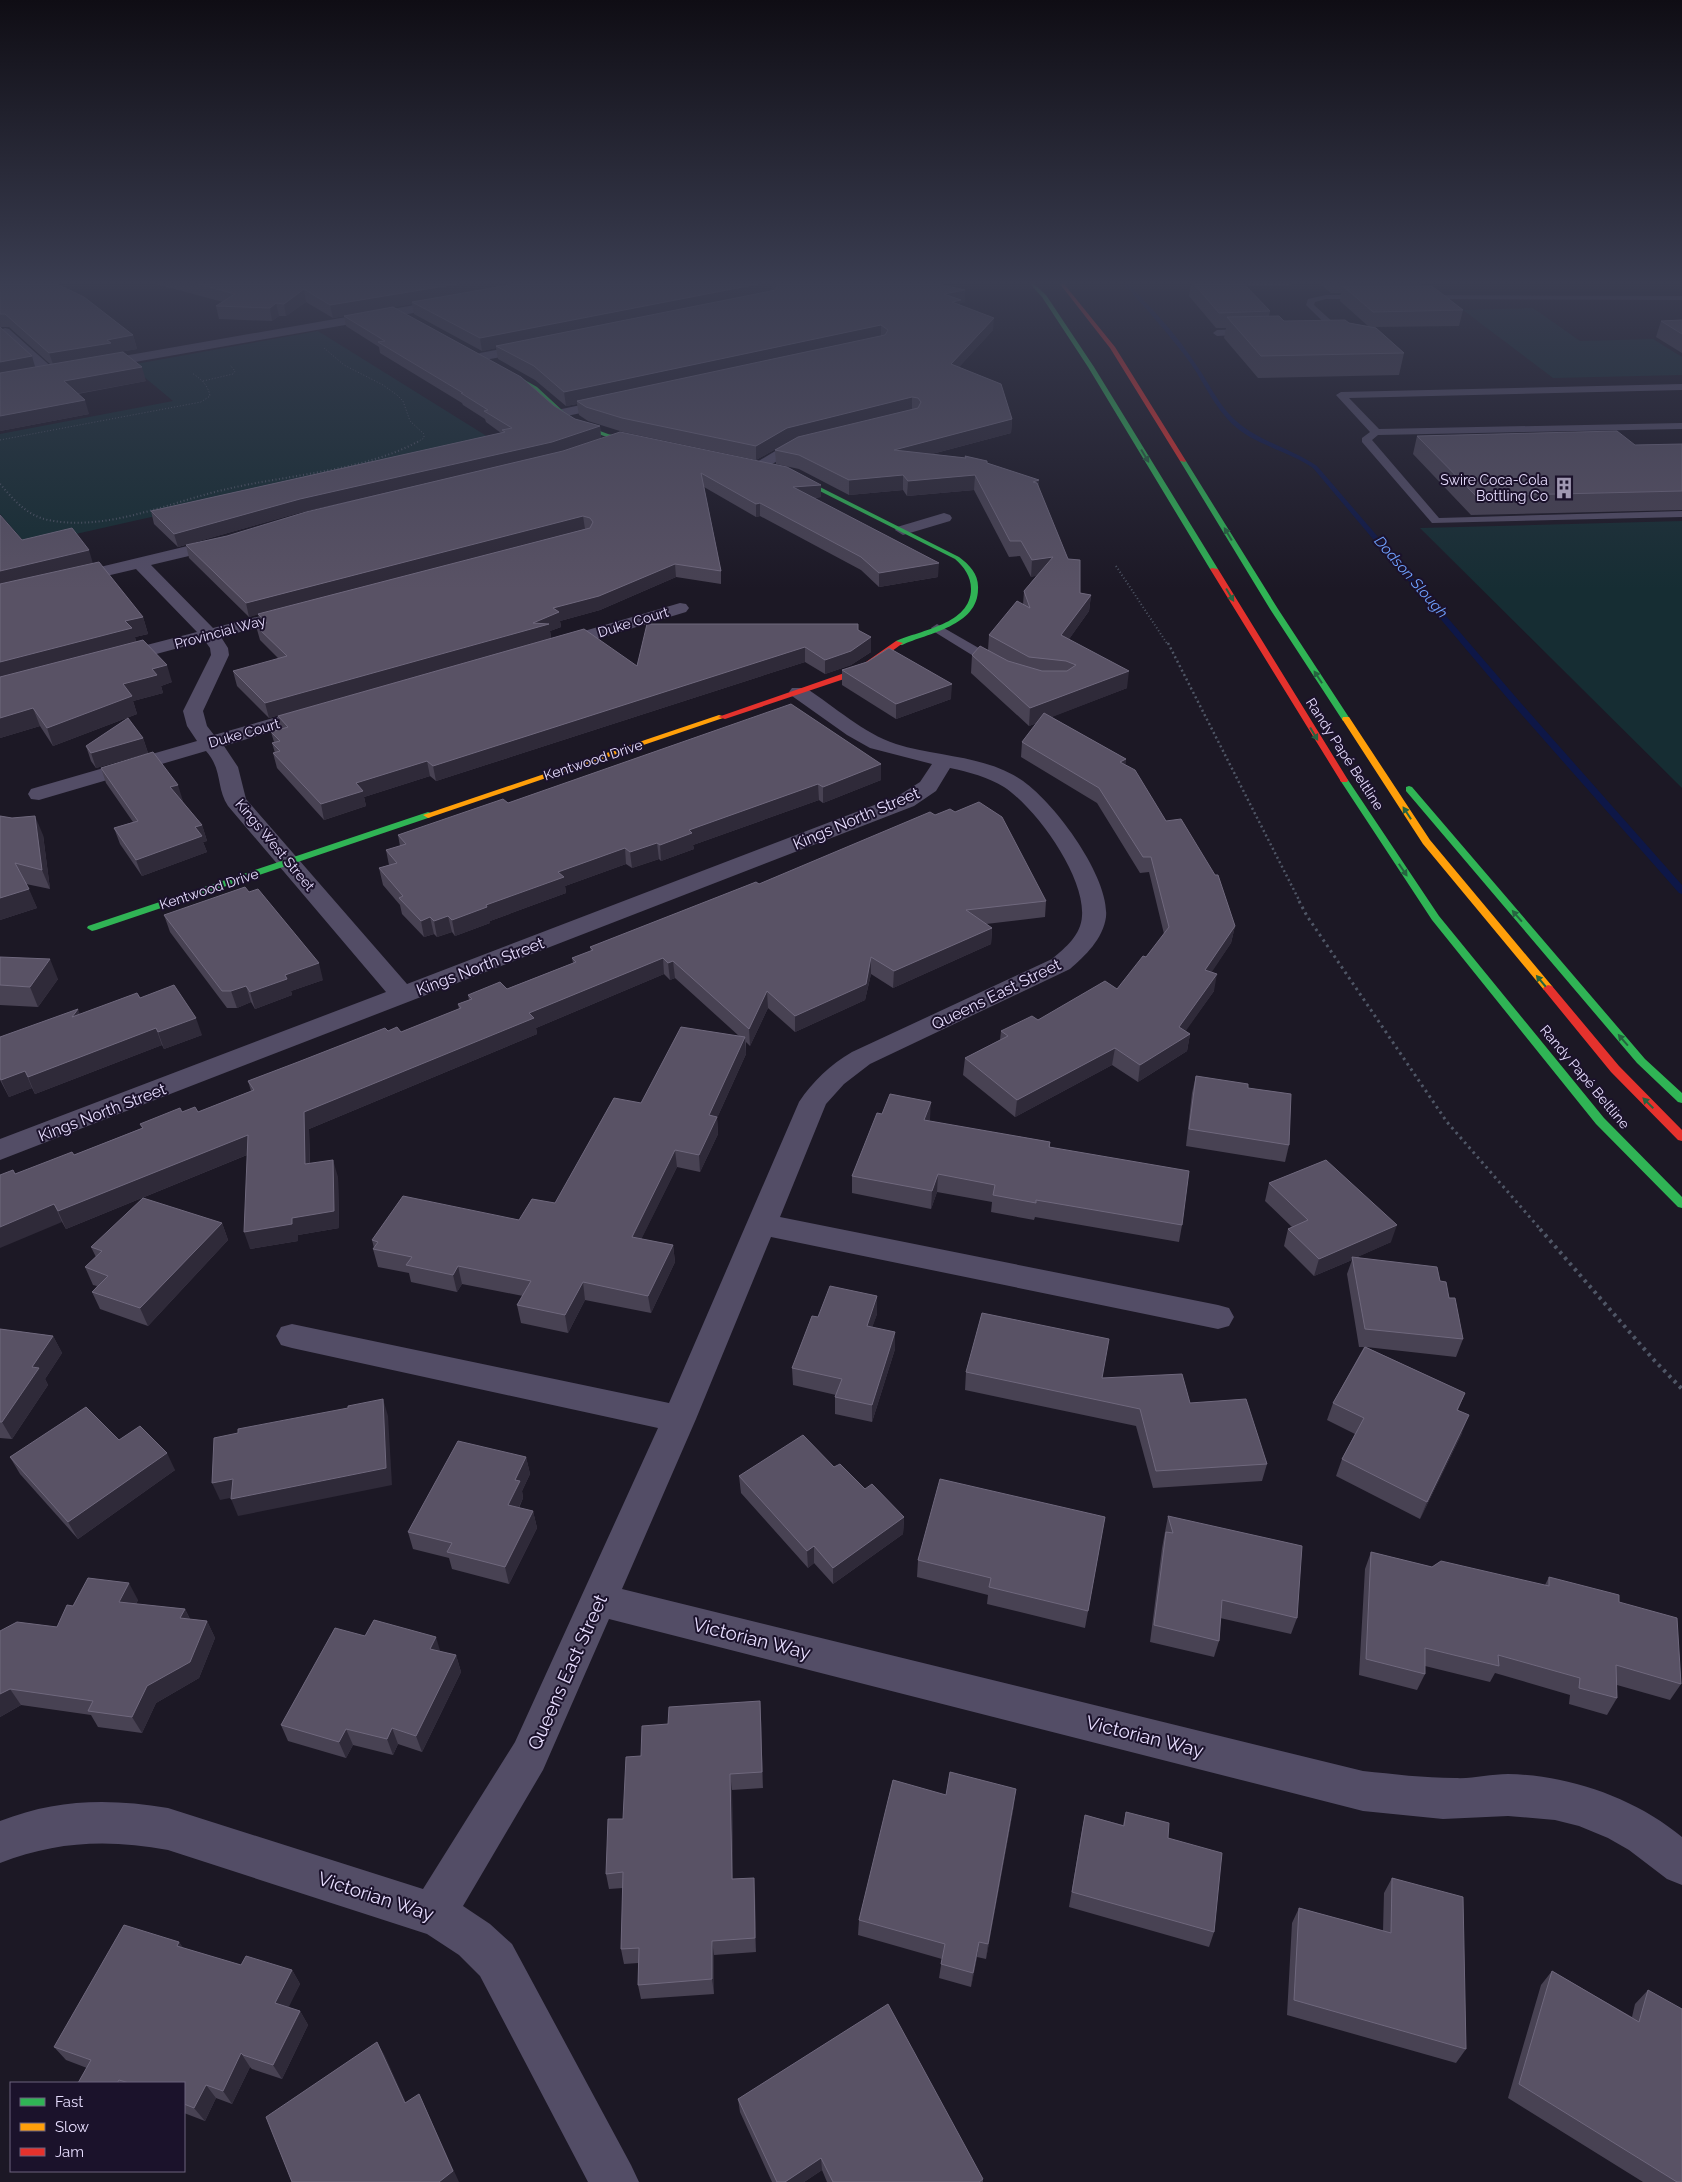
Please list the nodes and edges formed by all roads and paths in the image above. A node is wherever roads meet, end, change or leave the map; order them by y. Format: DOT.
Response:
graph roads {
  1 [pos="206,386"];
  2 [pos="385,386"];
  3 [pos="531,386"];
  4 [pos="1102,386"];
  5 [pos="1136,386"];
  6 [pos="1682,387"];
  7 [pos="630,398"];
  8 [pos="562,413"];
  9 [pos="1682,426"];
  10 [pos="1376,432"];
  11 [pos="620,438"];
  12 [pos="0,440"];
  13 [pos="819,441"];
  14 [pos="657,446"];
  15 [pos="592,448"];
  16 [pos="754,465"];
  17 [pos="0,484"];
  18 [pos="4,488"];
  19 [pos="0,489"];
  20 [pos="1682,514"];
  21 [pos="944,518"];
  22 [pos="903,530"];
  23 [pos="244,537"];
  24 [pos="140,563"];
  25 [pos="1116,566"];
  26 [pos="0,596"];
  27 [pos="315,607"];
  28 [pos="680,608"];
  29 [pos="937,628"];
  30 [pos="210,635"];
  31 [pos="536,651"];
  32 [pos="95,665"];
  33 [pos="1013,674"];
  34 [pos="799,692"];
  35 [pos="1334,702"];
  36 [pos="332,707"];
  37 [pos="211,743"];
  38 [pos="944,761"];
  39 [pos="39,794"];
  40 [pos="288,862"];
  41 [pos="92,928"];
  42 [pos="403,996"];
  43 [pos="1682,1099"];
  44 [pos="1682,1137"];
  45 [pos="0,1150"];
  46 [pos="1679,1201"];
  47 [pos="1682,1209"];
  48 [pos="763,1224"];
  49 [pos="1218,1317"];
  50 [pos="292,1336"];
  51 [pos="1682,1389"];
  52 [pos="679,1419"];
  53 [pos="599,1600"];
  54 [pos="0,1842"];
  55 [pos="1682,1864"];
  56 [pos="433,1914"];
  57 [pos="614,2182"];
  1 -- 12 [label="path"];
  2 -- 18 [label="path"];
  3 -- 8 [label="main road"];
  4 -- 46 [label="main road, Randy Papé Beltline, one-way"];
  35 -- 5 [label="main road, Randy Papé Beltline, one-way"];
  6 -- 10 [label="lane"];
  7 -- 8 [label="street"];
  8 -- 11 [label="main road"];
  9 -- 10 [label="lane"];
  10 -- 20 [label="lane"];
  11 -- 14 [label="main road"];
  11 -- 15 [label="street"];
  13 -- 16 [label="street, Kentwood Drive"];
  16 -- 22 [label="main road, Kentwood Drive"];
  17 -- 18 [label="path"];
  18 -- 19 [label="path"];
  21 -- 22 [label="street"];
  22 -- 29 [label="main road, Kentwood Drive"];
  23 -- 24 [label="street"];
  24 -- 26 [label="street"];
  24 -- 30 [label="street, Kings West Street"];
  25 -- 51 [label="path"];
  27 -- 30 [label="street, Provincial Way"];
  28 -- 31 [label="street, Duke Court"];
  29 -- 33 [label="lane"];
  29 -- 34 [label="main road, Kentwood Drive"];
  30 -- 32 [label="street, Provincial Way"];
  30 -- 37 [label="street, Kings West Street"];
  34 -- 38 [label="street, Queens East Street"];
  34 -- 40 [label="main road, Kentwood Drive"];
  43 -- 35 [label="main road, one-way"];
  44 -- 35 [label="main road, Randy Papé Beltline, one-way"];
  36 -- 37 [label="street, Duke Court"];
  37 -- 39 [label="street, Duke Court"];
  37 -- 40 [label="street, Kings West Street"];
  38 -- 42 [label="street, Kings North Street"];
  38 -- 48 [label="street, Queens East Street"];
  40 -- 41 [label="main road, Kentwood Drive"];
  40 -- 42 [label="street, Kings West Street"];
  42 -- 45 [label="street, Kings North Street"];
  46 -- 47 [label="main road, Randy Papé Beltline"];
  48 -- 49 [label="street"];
  48 -- 52 [label="street, Queens East Street"];
  50 -- 52 [label="street"];
  52 -- 53 [label="street, Queens East Street"];
  53 -- 55 [label="street, Victorian Way"];
  53 -- 56 [label="street, Queens East Street"];
  54 -- 56 [label="street, Victorian Way"];
  56 -- 57 [label="street, Victorian Way"];
}
